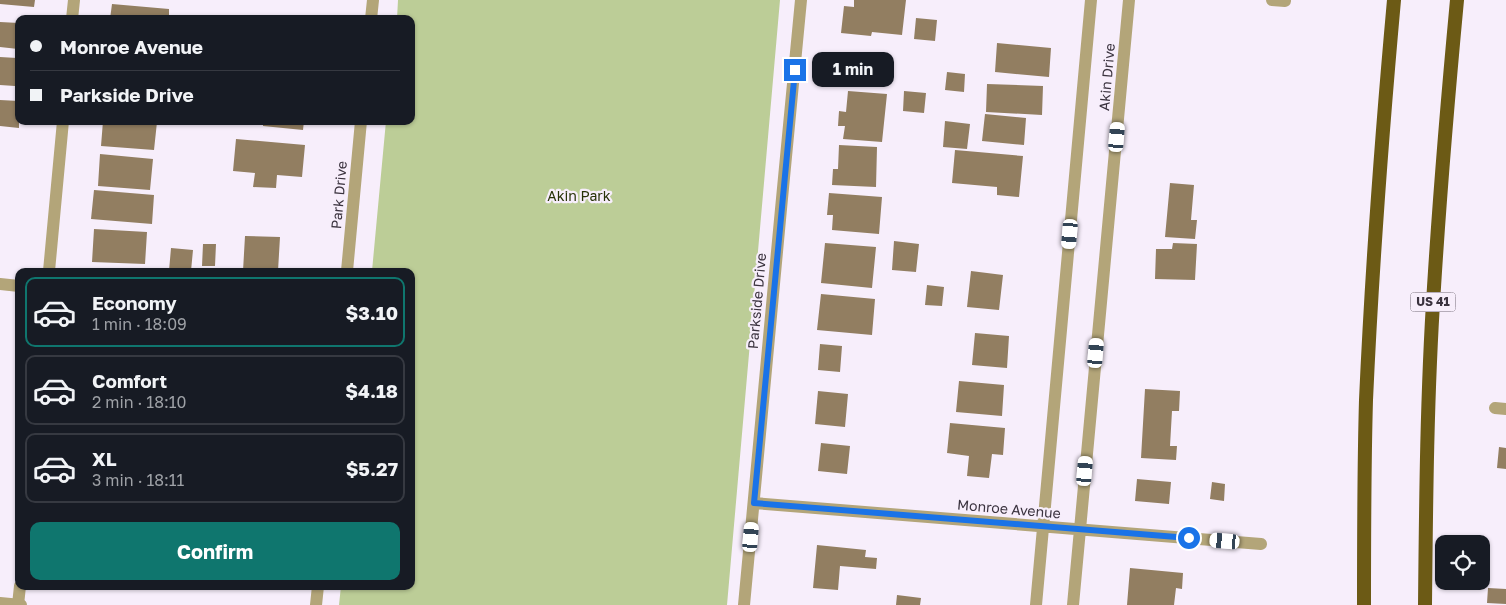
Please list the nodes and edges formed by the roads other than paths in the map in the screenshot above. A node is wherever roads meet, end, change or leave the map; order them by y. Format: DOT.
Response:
graph roads {
  1 [pos="74,0"];
  2 [pos="373,0"];
  3 [pos="801,0"];
  4 [pos="1091,0"];
  5 [pos="1129,0"];
  6 [pos="1272,0"];
  7 [pos="1394,0"];
  8 [pos="1457,0"];
  9 [pos="1285,1"];
  10 [pos="72,15"];
  11 [pos="371,15"];
  12 [pos="63,125"];
  13 [pos="361,125"];
  14 [pos="49,268"];
  15 [pos="347,268"];
  16 [pos="0,284"];
  17 [pos="15,286"];
  18 [pos="754,503"];
  19 [pos="1043,527"];
  20 [pos="1080,530"];
  21 [pos="1261,544"];
  22 [pos="20,590"];
  23 [pos="318,590"];
  24 [pos="0,603"];
  25 [pos="19,605"];
  26 [pos="316,605"];
  27 [pos="744,605"];
  28 [pos="1036,605"];
  29 [pos="1073,605"];
  30 [pos="1364,605"];
  31 [pos="1425,605"];
  1 -- 10 [label="street"];
  2 -- 11 [label="street"];
  3 -- 18 [label="street, Parkside Drive"];
  4 -- 19 [label="street, Akin Drive"];
  5 -- 20 [label="street, Akin Drive"];
  6 -- 9 [label="street"];
  7 -- 30 [label="highway"];
  8 -- 31 [label="highway, US 41"];
  12 -- 14 [label="street"];
  13 -- 15 [label="street, Park Drive"];
  16 -- 17 [label="street"];
  18 -- 19 [label="street, Monroe Avenue"];
  18 -- 27 [label="street, Parkside Drive"];
  19 -- 20 [label="street, Monroe Avenue"];
  19 -- 28 [label="street, Akin Drive"];
  20 -- 21 [label="street, Monroe Avenue"];
  20 -- 29 [label="street, Akin Drive"];
  22 -- 25 [label="street"];
  23 -- 26 [label="street"];
  24 -- 25 [label="street"];
}
